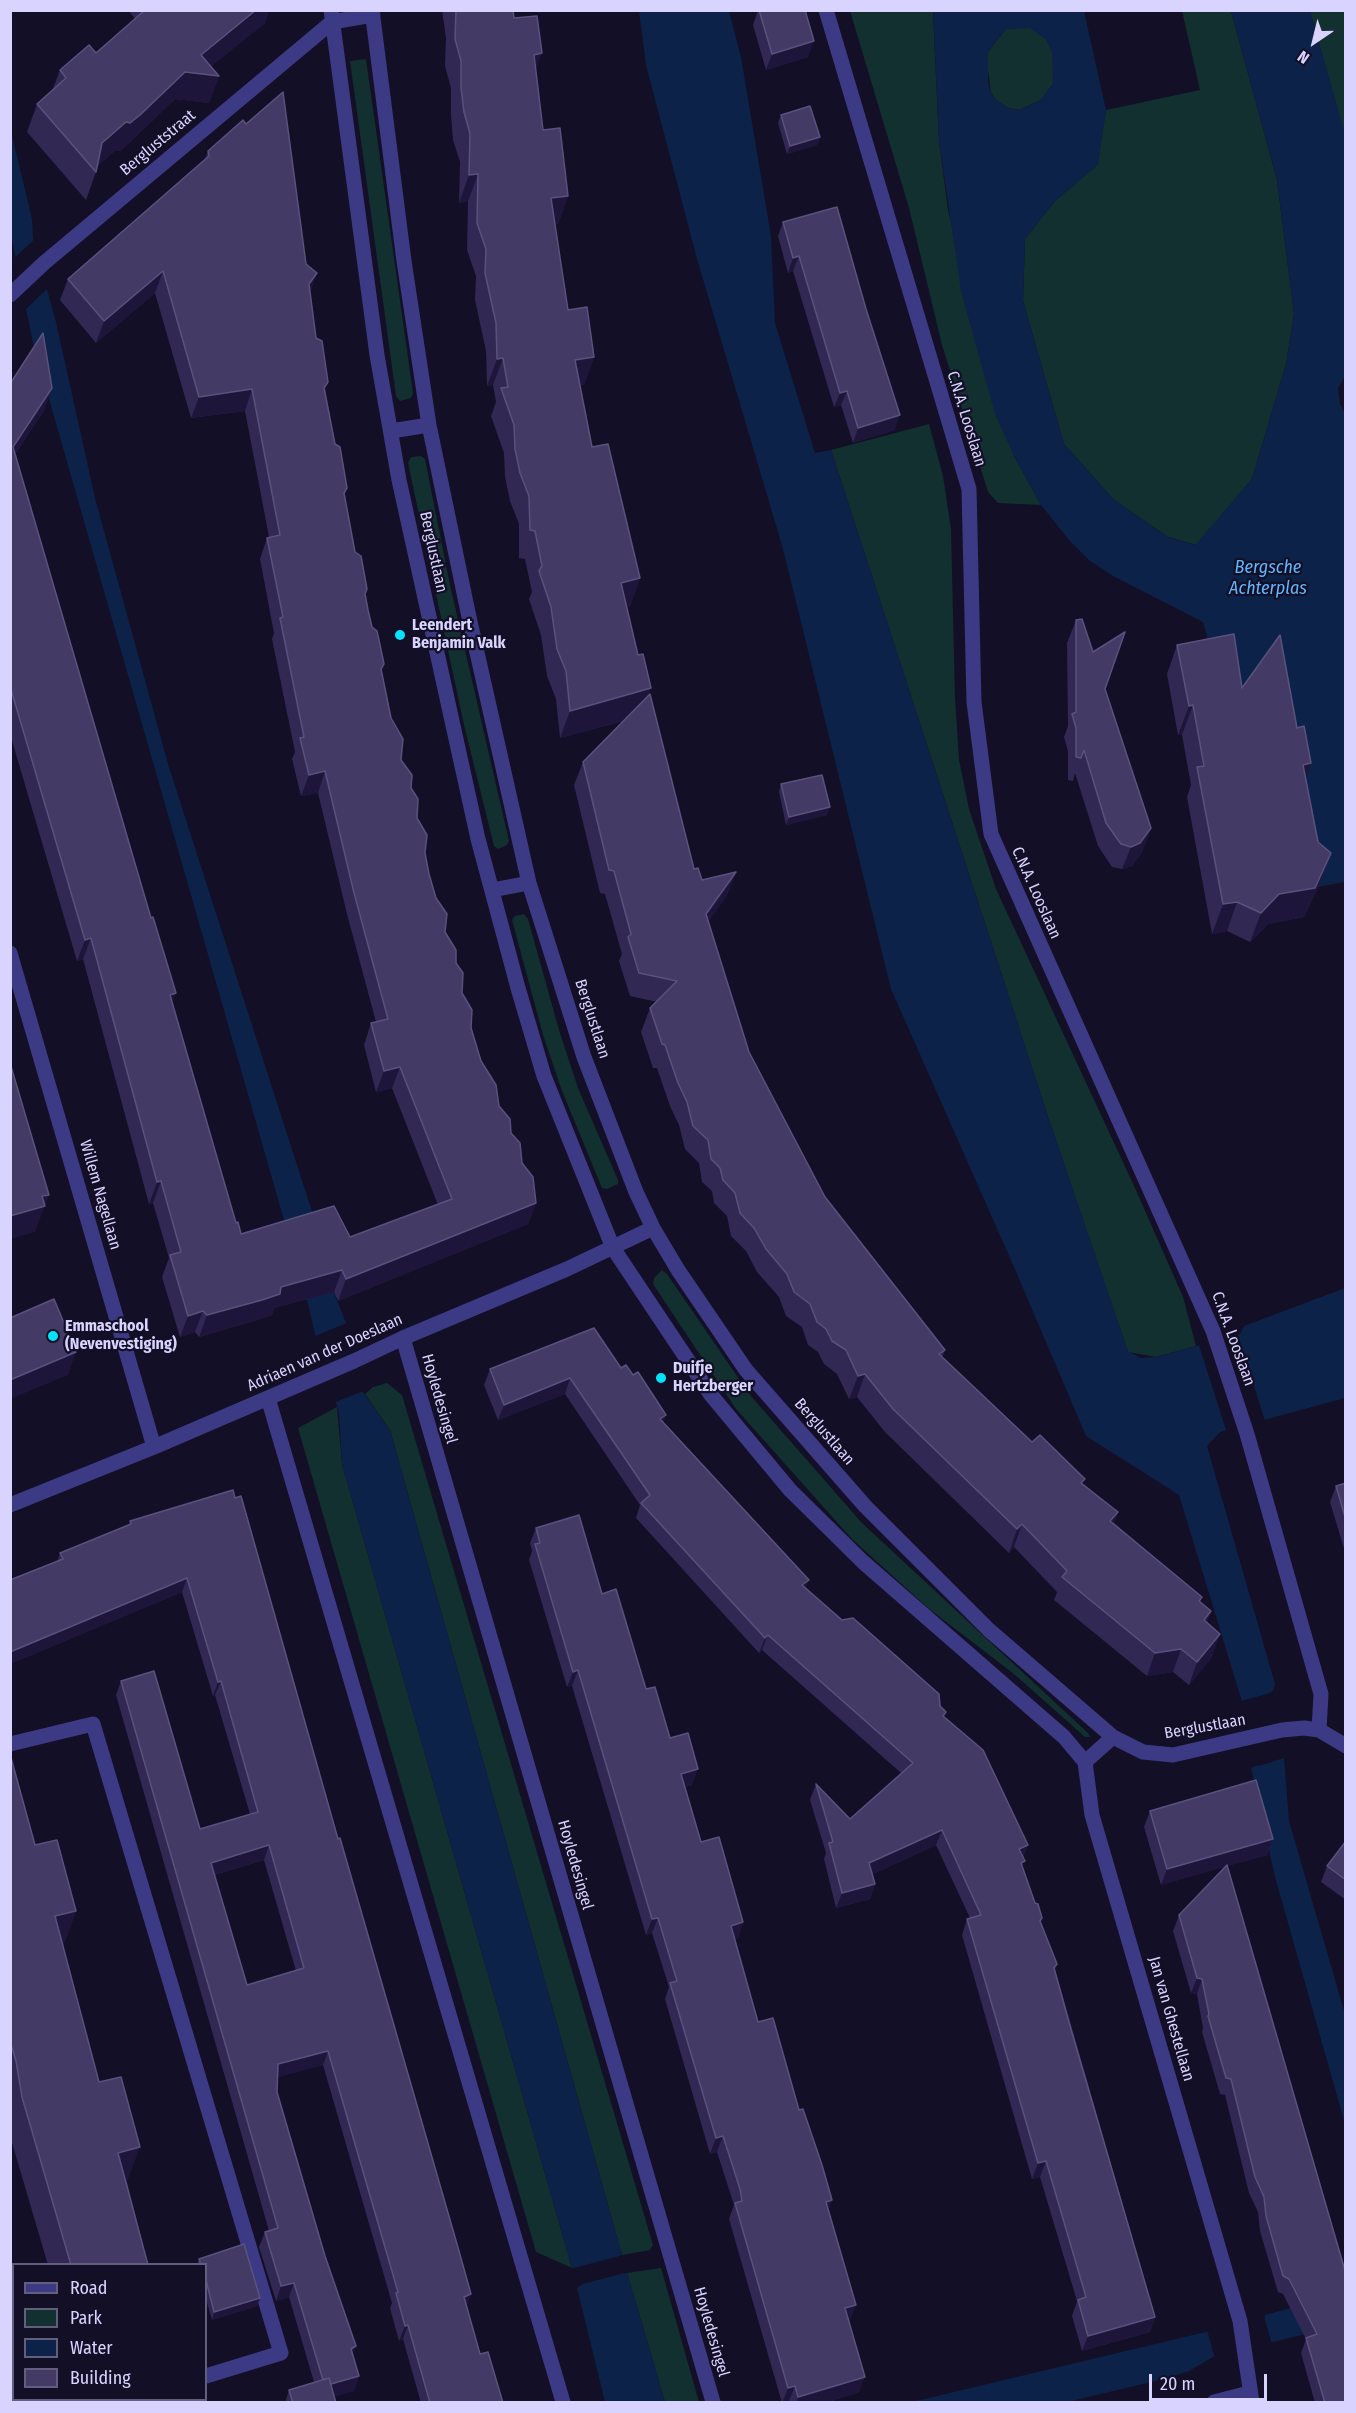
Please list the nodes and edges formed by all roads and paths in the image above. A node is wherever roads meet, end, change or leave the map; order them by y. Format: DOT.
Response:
graph roads {
  1 [pos="826,10"];
  2 [pos="373,13"];
  3 [pos="331,16"];
  4 [pos="15,290"];
  5 [pos="429,425"];
  6 [pos="391,431"];
  7 [pos="529,883"];
  8 [pos="492,890"];
  9 [pos="10,953"];
  10 [pos="653,1228"];
  11 [pos="613,1248"];
  12 [pos="403,1338"];
  13 [pos="268,1398"];
  14 [pos="154,1447"];
  15 [pos="10,1505"];
  16 [pos="1319,1730"];
  17 [pos="1113,1737"];
  18 [pos="10,1744"];
  19 [pos="1346,1746"];
  20 [pos="1085,1762"];
  21 [pos="207,2376"];
  22 [pos="1250,2398"];
  23 [pos="563,2403"];
  24 [pos="713,2403"];
  25 [pos="1214,2403"];
  1 -- 16 [label="street, C.N.A. Looslaan"];
  2 -- 3 [label="street, Berglustlaan"];
  2 -- 5 [label="street, Berglustlaan"];
  3 -- 4 [label="street, Bergluststraat"];
  3 -- 6 [label="street, Berglustlaan"];
  5 -- 6 [label="street"];
  5 -- 7 [label="street, Berglustlaan"];
  6 -- 8 [label="street, Berglustlaan"];
  7 -- 8 [label="street"];
  7 -- 10 [label="street, Berglustlaan"];
  8 -- 11 [label="street, Berglustlaan"];
  9 -- 14 [label="street, Willem Nagellaan"];
  10 -- 11 [label="street, Adriaen van der Doeslaan"];
  10 -- 17 [label="street, Berglustlaan"];
  11 -- 12 [label="street, Adriaen van der Doeslaan"];
  11 -- 20 [label="street, Berglustlaan"];
  12 -- 13 [label="street, Adriaen van der Doeslaan"];
  12 -- 24 [label="street, Hoyledesingel"];
  13 -- 14 [label="street, Adriaen van der Doeslaan"];
  13 -- 23 [label="street"];
  14 -- 15 [label="street, Adriaen van der Doeslaan"];
  16 -- 17 [label="street, Berglustlaan"];
  16 -- 19 [label="street"];
  17 -- 20 [label="street"];
  18 -- 21 [label="street"];
  20 -- 22 [label="street, Jan van Ghestellaan"];
  22 -- 25 [label="street"];
}
